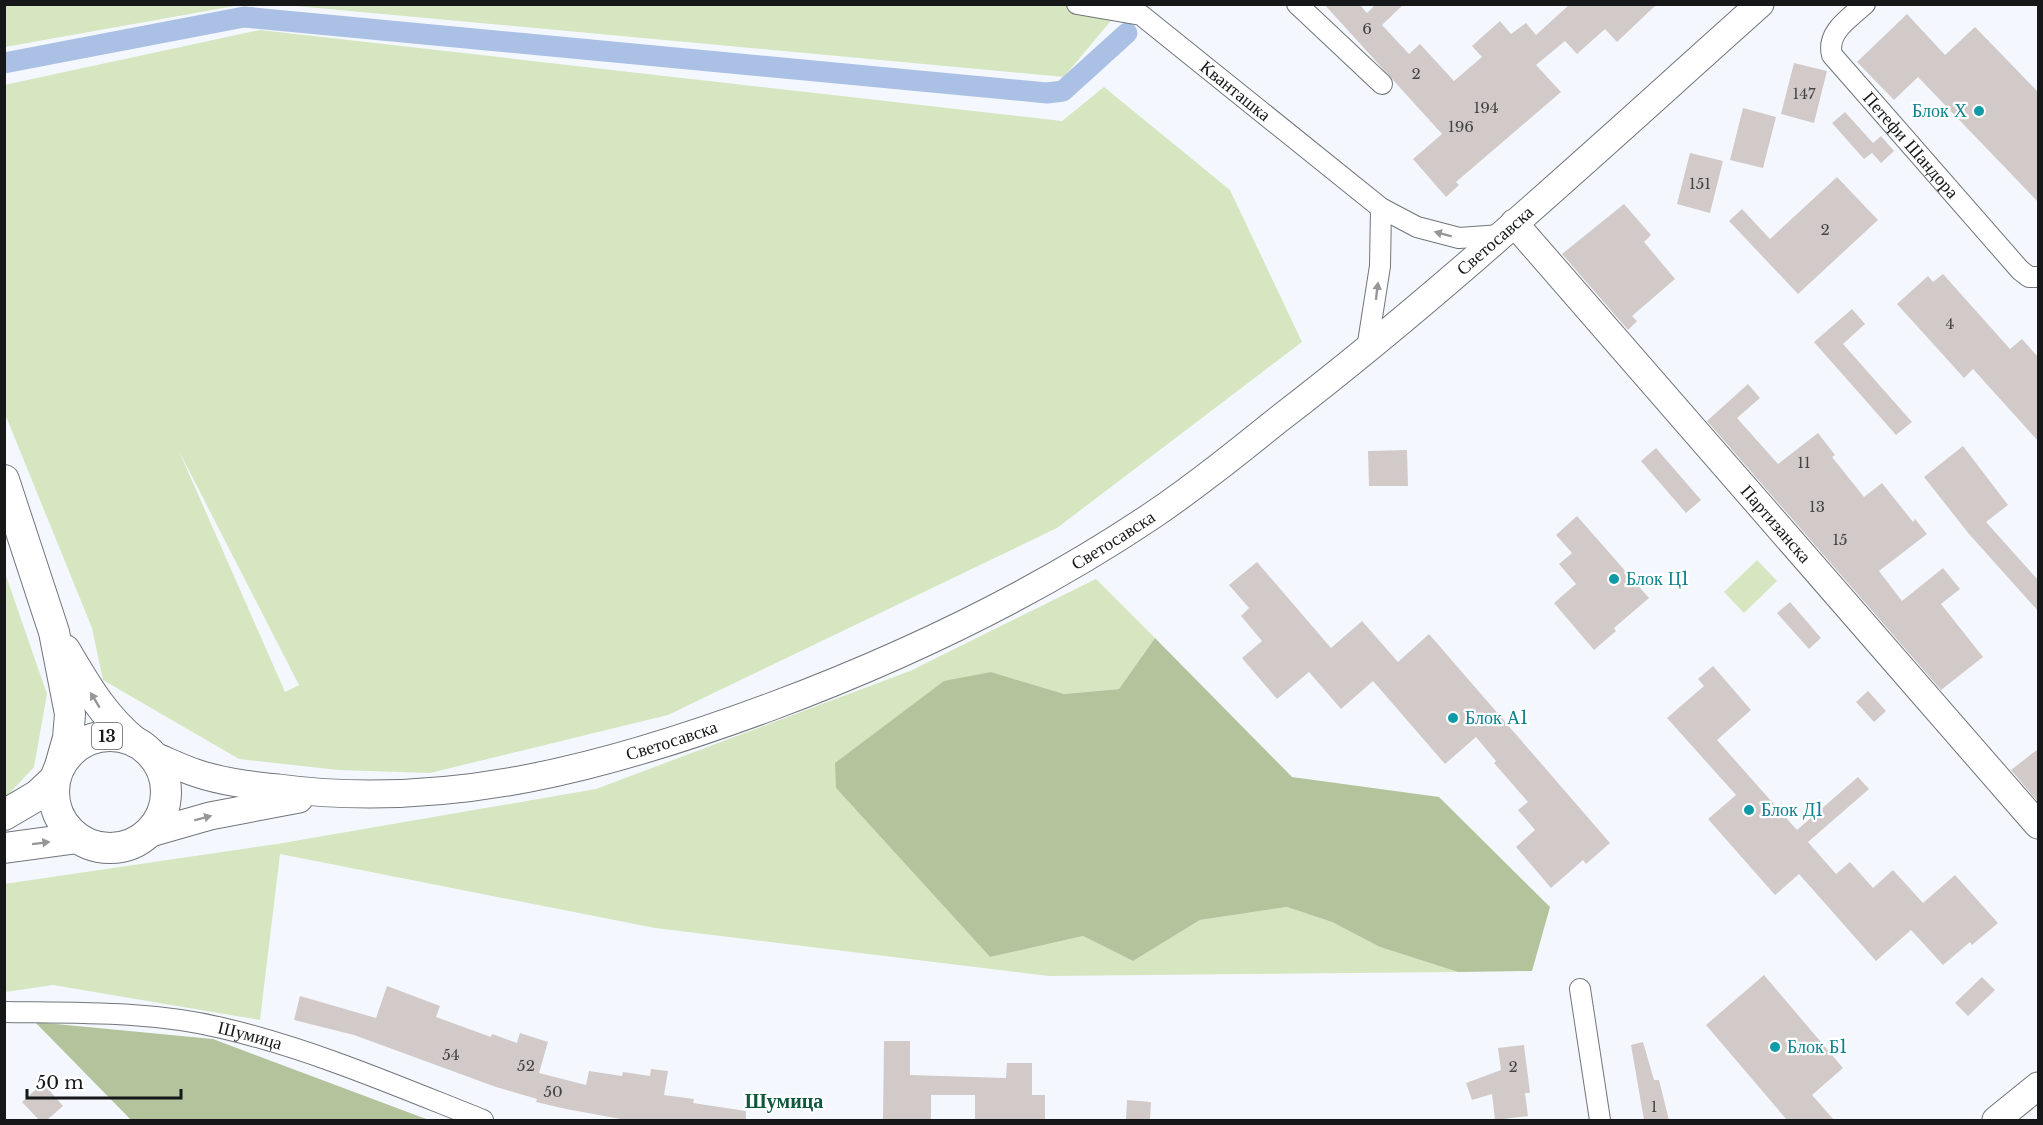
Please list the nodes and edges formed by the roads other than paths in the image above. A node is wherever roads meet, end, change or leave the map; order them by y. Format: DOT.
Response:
graph roads {
  1 [pos="1077,4"];
  2 [pos="1297,4"];
  3 [pos="1760,4"];
  4 [pos="1865,4"];
  5 [pos="1145,10"];
  6 [pos="1382,84"];
  7 [pos="1381,208"];
  8 [pos="1507,229"];
  9 [pos="2038,277"];
  10 [pos="1367,349"];
  11 [pos="4,480"];
  12 [pos="54,632"];
  13 [pos="144,748"];
  14 [pos="57,773"];
  15 [pos="324,794"];
  16 [pos="4,815"];
  17 [pos="2038,825"];
  18 [pos="147,834"];
  19 [pos="78,838"];
  20 [pos="4,848"];
  21 [pos="1580,988"];
  22 [pos="4,1012"];
  23 [pos="2038,1086"];
  24 [pos="483,1120"];
  25 [pos="1600,1120"];
  26 [pos="1996,1120"];
  1 -- 5 [label="street, Кванташка"];
  2 -- 6 [label="street"];
  3 -- 8 [label="main road, Светосавска"];
  4 -- 9 [label="street, Петефи Шандора"];
  5 -- 7 [label="street, Кванташка"];
  8 -- 7 [label="street, Кванташка, one-way"];
  10 -- 7 [label="street, one-way"];
  8 -- 10 [label="main road, Светосавска"];
  8 -- 17 [label="main road, Партизанска"];
  10 -- 15 [label="main road, Светосавска"];
  11 -- 12 [label="main road, 13"];
  13 -- 12 [label="main road, 13, one-way"];
  12 -- 14 [label="main road, 13"];
  13 -- 14 [label="main road, 13"];
  13 -- 15 [label="main road"];
  13 -- 18 [label="main road, 13"];
  14 -- 16 [label="main road, 13"];
  14 -- 19 [label="main road, 13"];
  18 -- 15 [label="main road, one-way"];
  18 -- 19 [label="main road"];
  20 -- 19 [label="main road, one-way"];
  21 -- 25 [label="street"];
  22 -- 24 [label="street, Шумица"];
  23 -- 26 [label="main road"];
}
